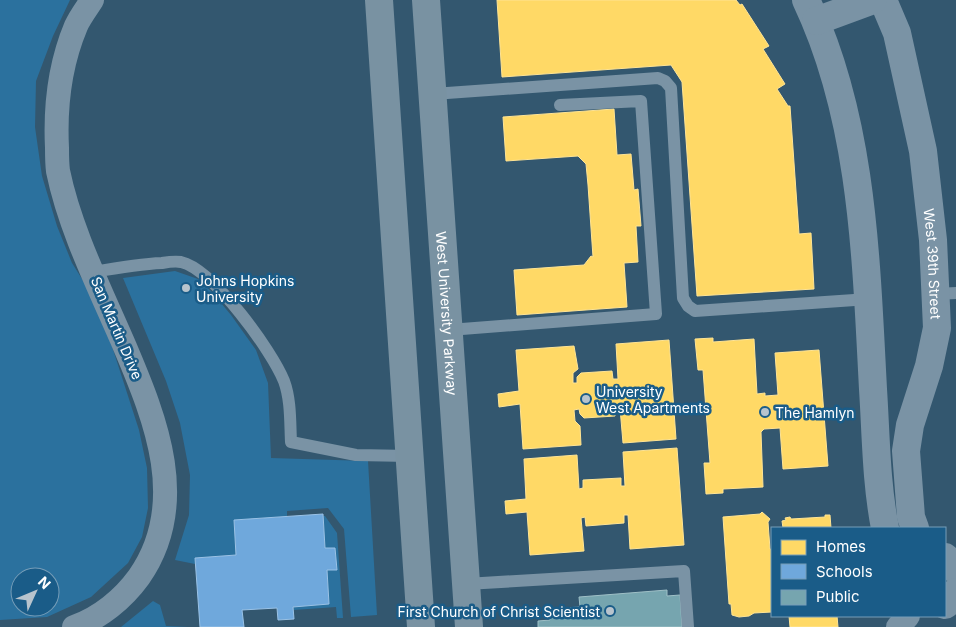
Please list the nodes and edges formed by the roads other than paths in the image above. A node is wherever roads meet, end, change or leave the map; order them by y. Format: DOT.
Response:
graph roads {
  1 [pos="92,0"];
  2 [pos="379,0"];
  3 [pos="426,0"];
  4 [pos="873,0"];
  5 [pos="883,0"];
  6 [pos="811,11"];
  7 [pos="433,94"];
  8 [pos="560,104"];
  9 [pos="94,272"];
  10 [pos="946,294"];
  11 [pos="869,299"];
  12 [pos="449,330"];
  13 [pos="410,456"];
  14 [pos="885,527"];
  15 [pos="915,527"];
  16 [pos="466,584"];
  17 [pos="956,592"];
  18 [pos="946,604"];
  19 [pos="946,616"];
  20 [pos="907,617"];
  21 [pos="956,625"];
  22 [pos="74,627"];
  23 [pos="421,627"];
  24 [pos="469,627"];
  25 [pos="688,627"];
  26 [pos="898,627"];
  1 -- 9 [label="street, San Martin Drive"];
  2 -- 13 [label="main road"];
  3 -- 7 [label="main road, West University Parkway"];
  4 -- 6 [label="street"];
  5 -- 10 [label="street, West 39th Street"];
  6 -- 11 [label="street"];
  7 -- 11 [label="lane"];
  7 -- 12 [label="main road, West University Parkway"];
  8 -- 12 [label="lane"];
  9 -- 13 [label="lane"];
  9 -- 22 [label="street, San Martin Drive"];
  10 -- 15 [label="street, West 39th Street"];
  11 -- 14 [label="street"];
  12 -- 16 [label="main road, West University Parkway"];
  13 -- 23 [label="main road"];
  16 -- 24 [label="main road, West University Parkway"];
  16 -- 25 [label="lane"];
  17 -- 18 [label="street"];
  19 -- 21 [label="street"];
  20 -- 26 [label="street"];
}
